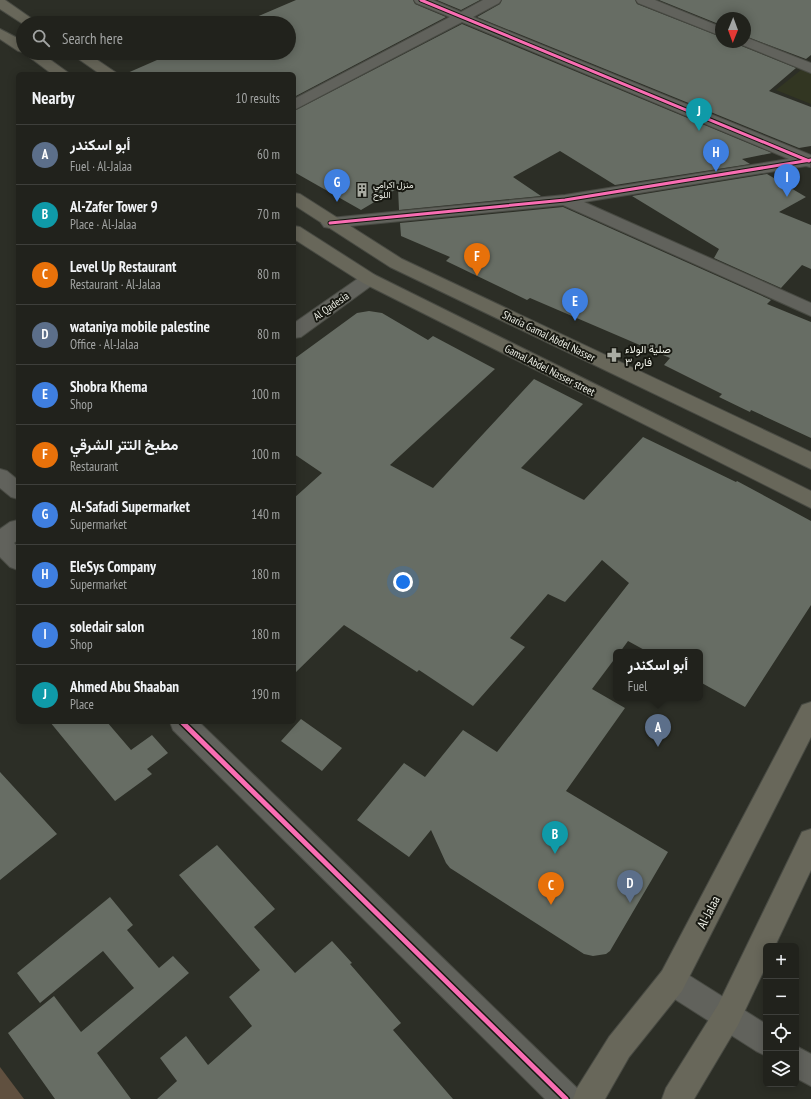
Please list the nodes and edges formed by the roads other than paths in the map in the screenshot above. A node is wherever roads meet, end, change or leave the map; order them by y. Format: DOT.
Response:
graph roads {
  1 [pos="421,0"];
  2 [pos="494,0"];
  3 [pos="643,0"];
  4 [pos="0,3"];
  5 [pos="20,16"];
  6 [pos="464,17"];
  7 [pos="715,30"];
  8 [pos="0,33"];
  9 [pos="16,43"];
  10 [pos="751,43"];
  11 [pos="41,60"];
  12 [pos="88,60"];
  13 [pos="811,68"];
  14 [pos="59,72"];
  15 [pos="107,72"];
  16 [pos="296,104"];
  17 [pos="810,161"];
  18 [pos="296,199"];
  19 [pos="565,200"];
  20 [pos="330,223"];
  21 [pos="296,232"];
  22 [pos="369,279"];
  23 [pos="811,310"];
  24 [pos="296,331"];
  25 [pos="811,461"];
  26 [pos="0,477"];
  27 [pos="16,490"];
  28 [pos="811,500"];
  29 [pos="16,530"];
  30 [pos="0,542"];
  31 [pos="16,559"];
  32 [pos="811,713"];
  33 [pos="184,724"];
  34 [pos="811,841"];
  35 [pos="672,981"];
  36 [pos="728,1015"];
  37 [pos="763,1039"];
  38 [pos="799,1063"];
  39 [pos="811,1071"];
  40 [pos="566,1099"];
  41 [pos="588,1099"];
  42 [pos="677,1099"];
  1 -- 6 [label="street"];
  2 -- 6 [label="street"];
  3 -- 7 [label="street"];
  4 -- 5 [label="main road"];
  6 -- 16 [label="street"];
  6 -- 17 [label="street"];
  8 -- 9 [label="main road"];
  10 -- 13 [label="street"];
  11 -- 14 [label="main road"];
  12 -- 15 [label="main road"];
  17 -- 19 [label="street"];
  18 -- 20 [label="main road, Sharia Gamal Abdel Nasser"];
  19 -- 20 [label="street"];
  19 -- 23 [label="street"];
  20 -- 25 [label="main road, Sharia Gamal Abdel Nasser"];
  21 -- 22 [label="main road, Gamal Abdel Nasser street"];
  22 -- 24 [label="street, Al Qadesia"];
  22 -- 28 [label="main road, Gamal Abdel Nasser street"];
  26 -- 27 [label="street"];
  29 -- 30 [label="street"];
  30 -- 31 [label="street"];
  32 -- 35 [label="main road, Al-Jalaa"];
  33 -- 40 [label="street"];
  34 -- 36 [label="main road"];
  35 -- 36 [label="street"];
  35 -- 41 [label="main road, Al-Jalaa"];
  36 -- 37 [label="street"];
  36 -- 42 [label="main road"];
  38 -- 39 [label="street"];
}
